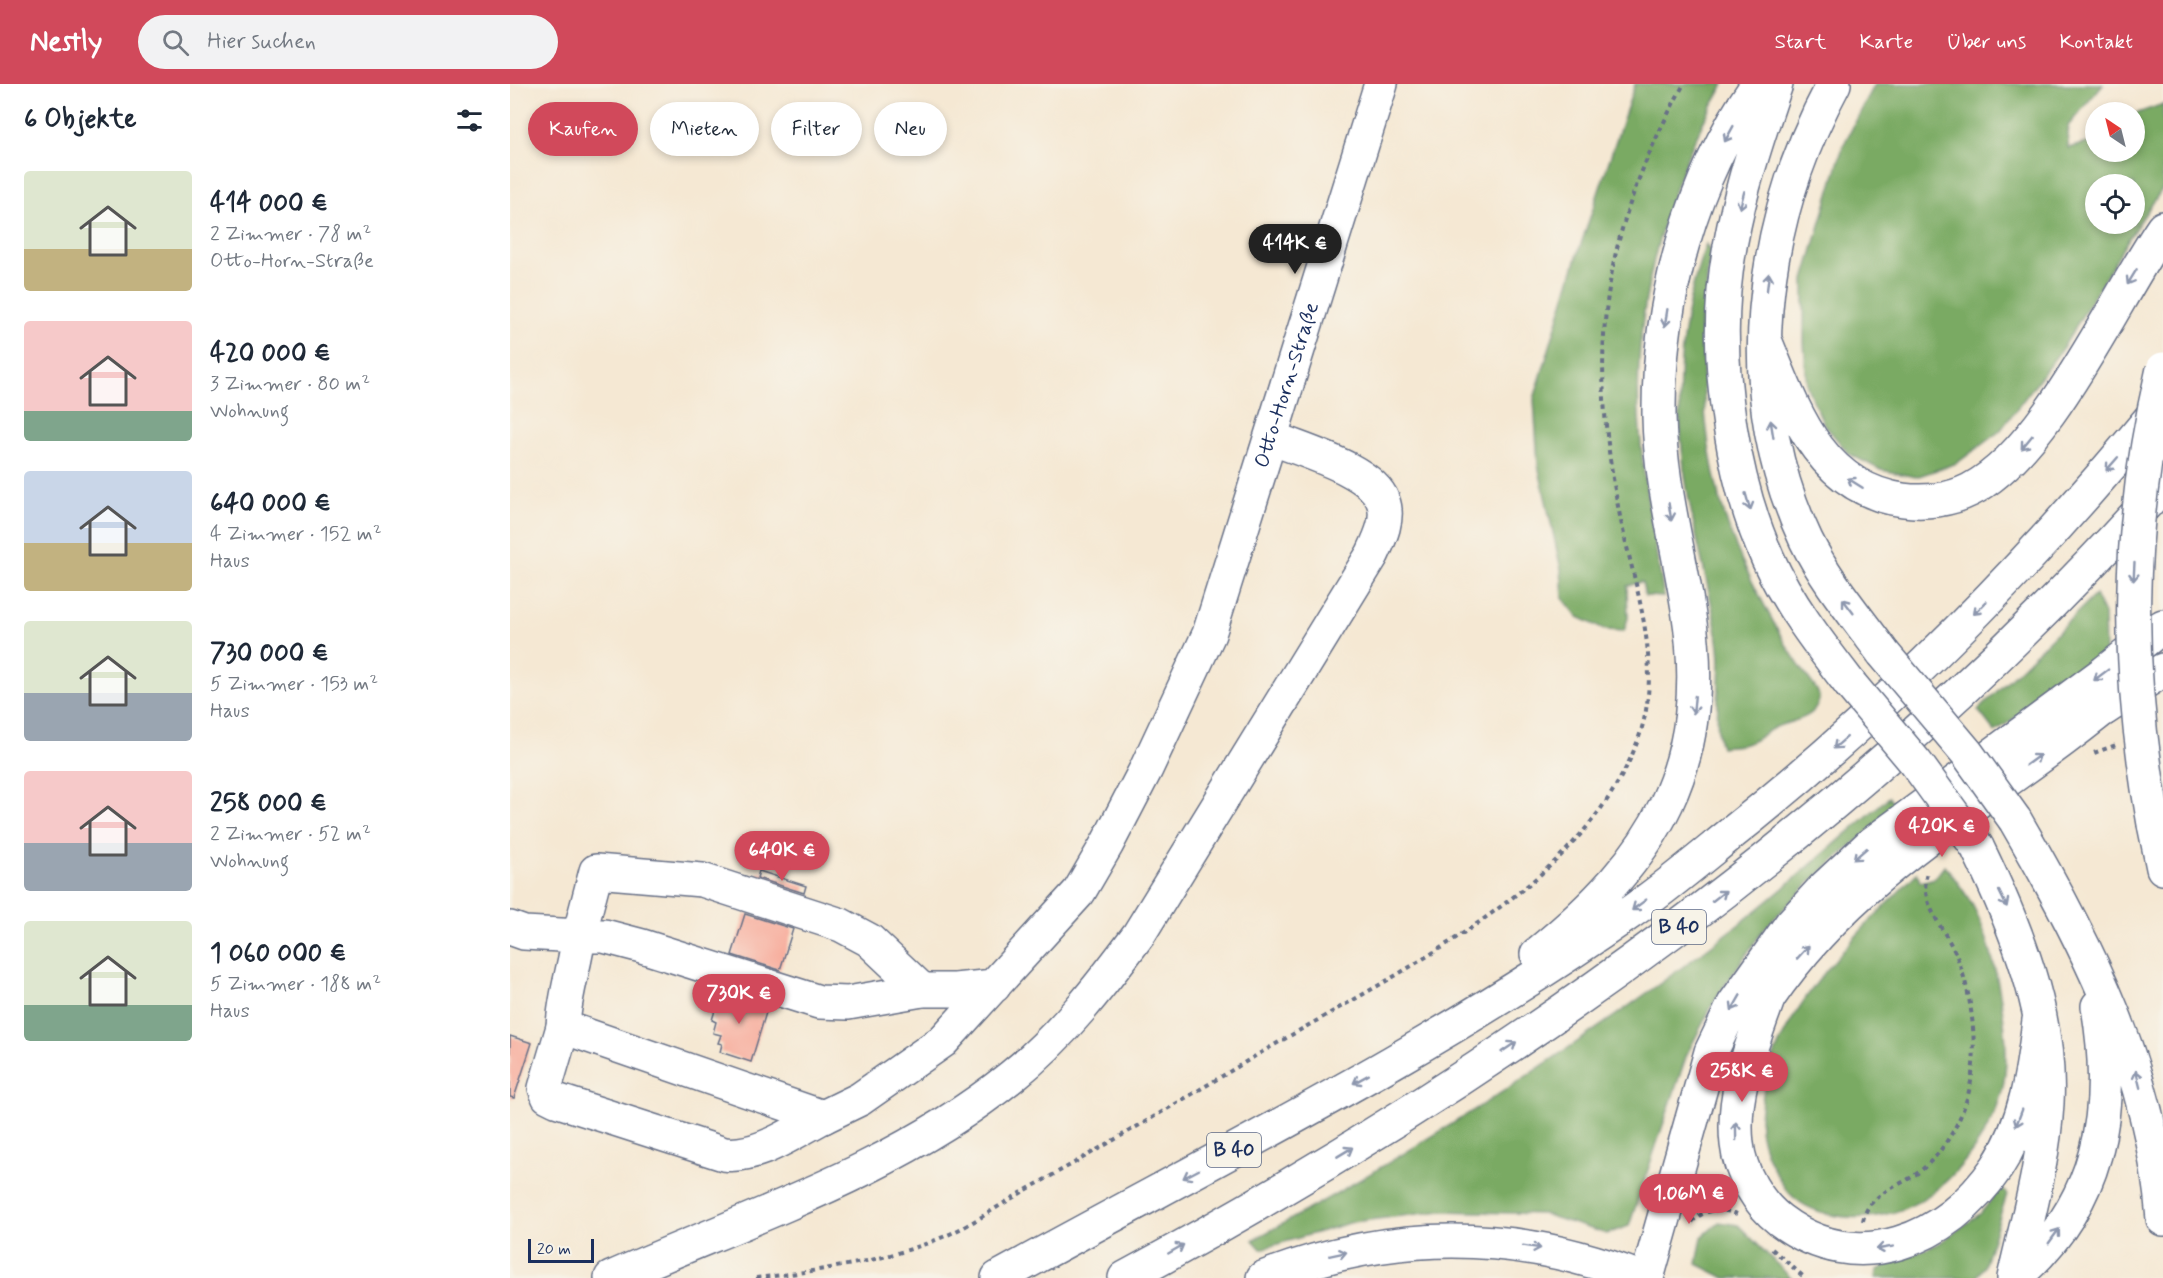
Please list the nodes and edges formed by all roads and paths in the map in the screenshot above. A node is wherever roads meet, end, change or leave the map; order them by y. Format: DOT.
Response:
graph roads {
  1 [pos="1381,84"];
  2 [pos="1684,84"];
  3 [pos="1758,84"];
  4 [pos="1776,84"];
  5 [pos="1834,84"];
  6 [pos="2163,228"];
  7 [pos="1765,340"];
  8 [pos="2163,369"];
  9 [pos="2163,403"];
  10 [pos="1272,438"];
  11 [pos="2163,485"];
  12 [pos="2163,626"];
  13 [pos="2163,658"];
  14 [pos="2163,670"];
  15 [pos="2104,709"];
  16 [pos="2120,744"];
  17 [pos="2084,756"];
  18 [pos="1930,866"];
  19 [pos="2163,868"];
  20 [pos="510,928"];
  21 [pos="579,936"];
  22 [pos="2092,969"];
  23 [pos="994,986"];
  24 [pos="922,990"];
  25 [pos="1768,999"];
  26 [pos="2039,1020"];
  27 [pos="563,1028"];
  28 [pos="1412,1050"];
  29 [pos="824,1117"];
  30 [pos="1675,1186"];
  31 [pos="1742,1217"];
  32 [pos="2163,1219"];
  33 [pos="1863,1221"];
  34 [pos="1689,1225"];
  35 [pos="1769,1246"];
  36 [pos="1651,1264"];
  37 [pos="611,1278"];
  38 [pos="756,1278"];
  39 [pos="998,1278"];
  40 [pos="1125,1278"];
  41 [pos="1263,1278"];
  42 [pos="1640,1278"];
  43 [pos="1805,1278"];
  44 [pos="2014,1278"];
  1 -- 10 [label="main road, Otto-Horn-Straße"];
  2 -- 38 [label="path"];
  3 -- 28 [label="main road, one-way"];
  4 -- 26 [label="main road, one-way, bridge"];
  7 -- 5 [label="main road, one-way"];
  6 -- 7 [label="main road, one-way"];
  22 -- 7 [label="main road, one-way, bridge"];
  8 -- 19 [label="main road, one-way, bridge"];
  9 -- 28 [label="main road, B 40, one-way"];
  10 -- 23 [label="main road, Otto-Horn-Straße"];
  10 -- 37 [label="main road"];
  40 -- 11 [label="main road, B 40, one-way"];
  12 -- 30 [label="main road, one-way"];
  13 -- 15 [label="main road"];
  14 -- 15 [label="main road"];
  25 -- 15 [label="main road, one-way"];
  16 -- 17 [label="path"];
  18 -- 33 [label="path"];
  20 -- 21 [label="main road"];
  21 -- 24 [label="main road"];
  21 -- 24 [label="main road"];
  21 -- 27 [label="main road"];
  32 -- 22 [label="main road, one-way"];
  44 -- 22 [label="main road, one-way"];
  23 -- 24 [label="main road"];
  23 -- 29 [label="main road, Otto-Horn-Straße"];
  26 -- 25 [label="main road, one-way"];
  25 -- 30 [label="main road"];
  26 -- 44 [label="main road"];
  27 -- 29 [label="main road"];
  27 -- 29 [label="main road, Otto-Horn-Straße"];
  28 -- 39 [label="main road, B 40, one-way"];
  30 -- 36 [label="main road"];
  31 -- 34 [label="path"];
  35 -- 43 [label="path"];
  41 -- 42 [label="main road, one-way"];
}
